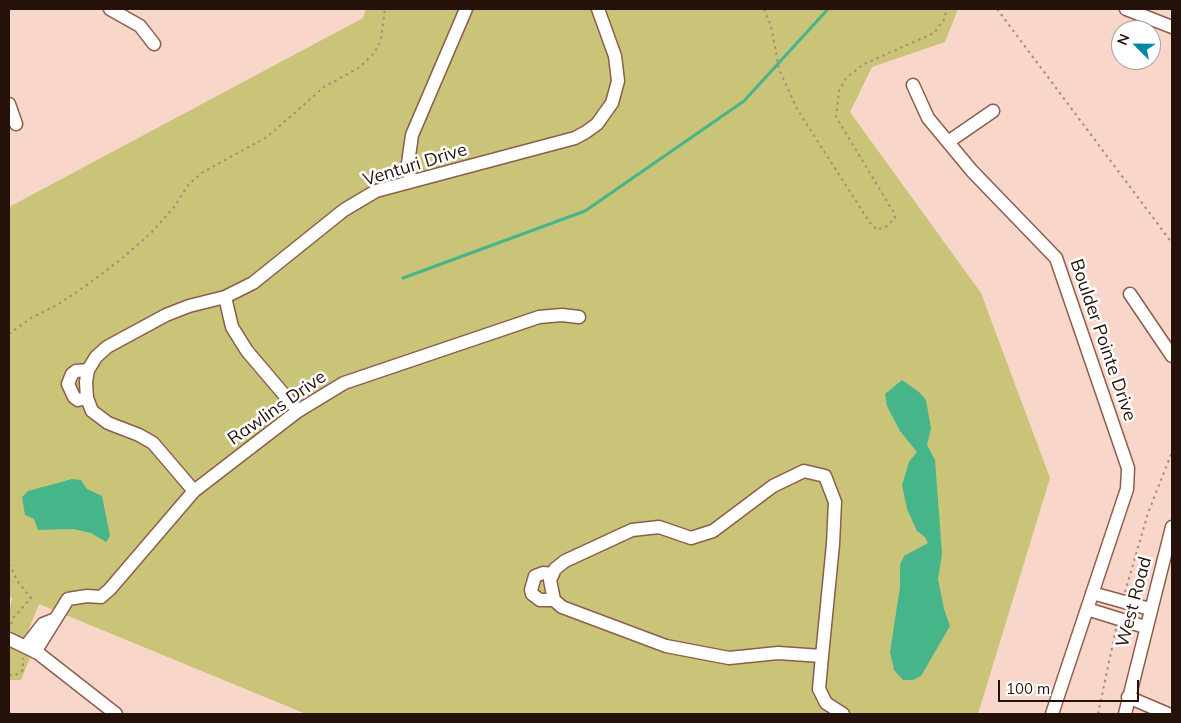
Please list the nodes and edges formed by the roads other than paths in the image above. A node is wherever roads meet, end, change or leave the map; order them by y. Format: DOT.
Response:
graph roads {
  1 [pos="110,9"];
  2 [pos="466,9"];
  3 [pos="598,9"];
  4 [pos="1126,9"];
  5 [pos="1172,27"];
  6 [pos="154,44"];
  7 [pos="913,85"];
  8 [pos="9,104"];
  9 [pos="993,111"];
  10 [pos="16,124"];
  11 [pos="948,142"];
  12 [pos="410,181"];
  13 [pos="1130,294"];
  14 [pos="225,297"];
  15 [pos="578,317"];
  16 [pos="1172,356"];
  17 [pos="87,376"];
  18 [pos="87,398"];
  19 [pos="298,411"];
  20 [pos="194,491"];
  21 [pos="1172,527"];
  22 [pos="553,574"];
  23 [pos="1092,593"];
  24 [pos="554,600"];
  25 [pos="1086,609"];
  26 [pos="1150,609"];
  27 [pos="1145,627"];
  28 [pos="9,639"];
  29 [pos="27,651"];
  30 [pos="822,656"];
  31 [pos="1128,696"];
  32 [pos="116,714"];
  33 [pos="843,714"];
  34 [pos="1052,714"];
  35 [pos="1125,714"];
  36 [pos="1168,714"];
  1 -- 6 [label="street"];
  2 -- 12 [label="street"];
  3 -- 12 [label="street, Venturi Drive"];
  4 -- 5 [label="street"];
  7 -- 11 [label="street, Boulder Pointe Drive"];
  8 -- 10 [label="street"];
  9 -- 11 [label="street"];
  11 -- 23 [label="street, Boulder Pointe Drive"];
  12 -- 14 [label="street, Venturi Drive"];
  13 -- 16 [label="street"];
  14 -- 17 [label="street, Venturi Drive"];
  14 -- 19 [label="street"];
  15 -- 19 [label="street, Rawlins Drive"];
  17 -- 18 [label="street"];
  17 -- 18 [label="street, Venturi Drive"];
  18 -- 20 [label="street"];
  19 -- 20 [label="street, Rawlins Drive"];
  20 -- 29 [label="street, Rawlins Drive"];
  21 -- 26 [label="street, West Road"];
  22 -- 24 [label="street"];
  22 -- 24 [label="street"];
  22 -- 30 [label="street"];
  23 -- 25 [label="street, Boulder Pointe Drive"];
  23 -- 26 [label="street"];
  24 -- 30 [label="street"];
  25 -- 27 [label="street"];
  25 -- 34 [label="street, Boulder Pointe Drive"];
  26 -- 27 [label="street, West Road"];
  27 -- 31 [label="street, West Road"];
  28 -- 29 [label="street"];
  29 -- 32 [label="street"];
  30 -- 33 [label="street"];
  31 -- 35 [label="street, West Road"];
  31 -- 36 [label="street"];
}
